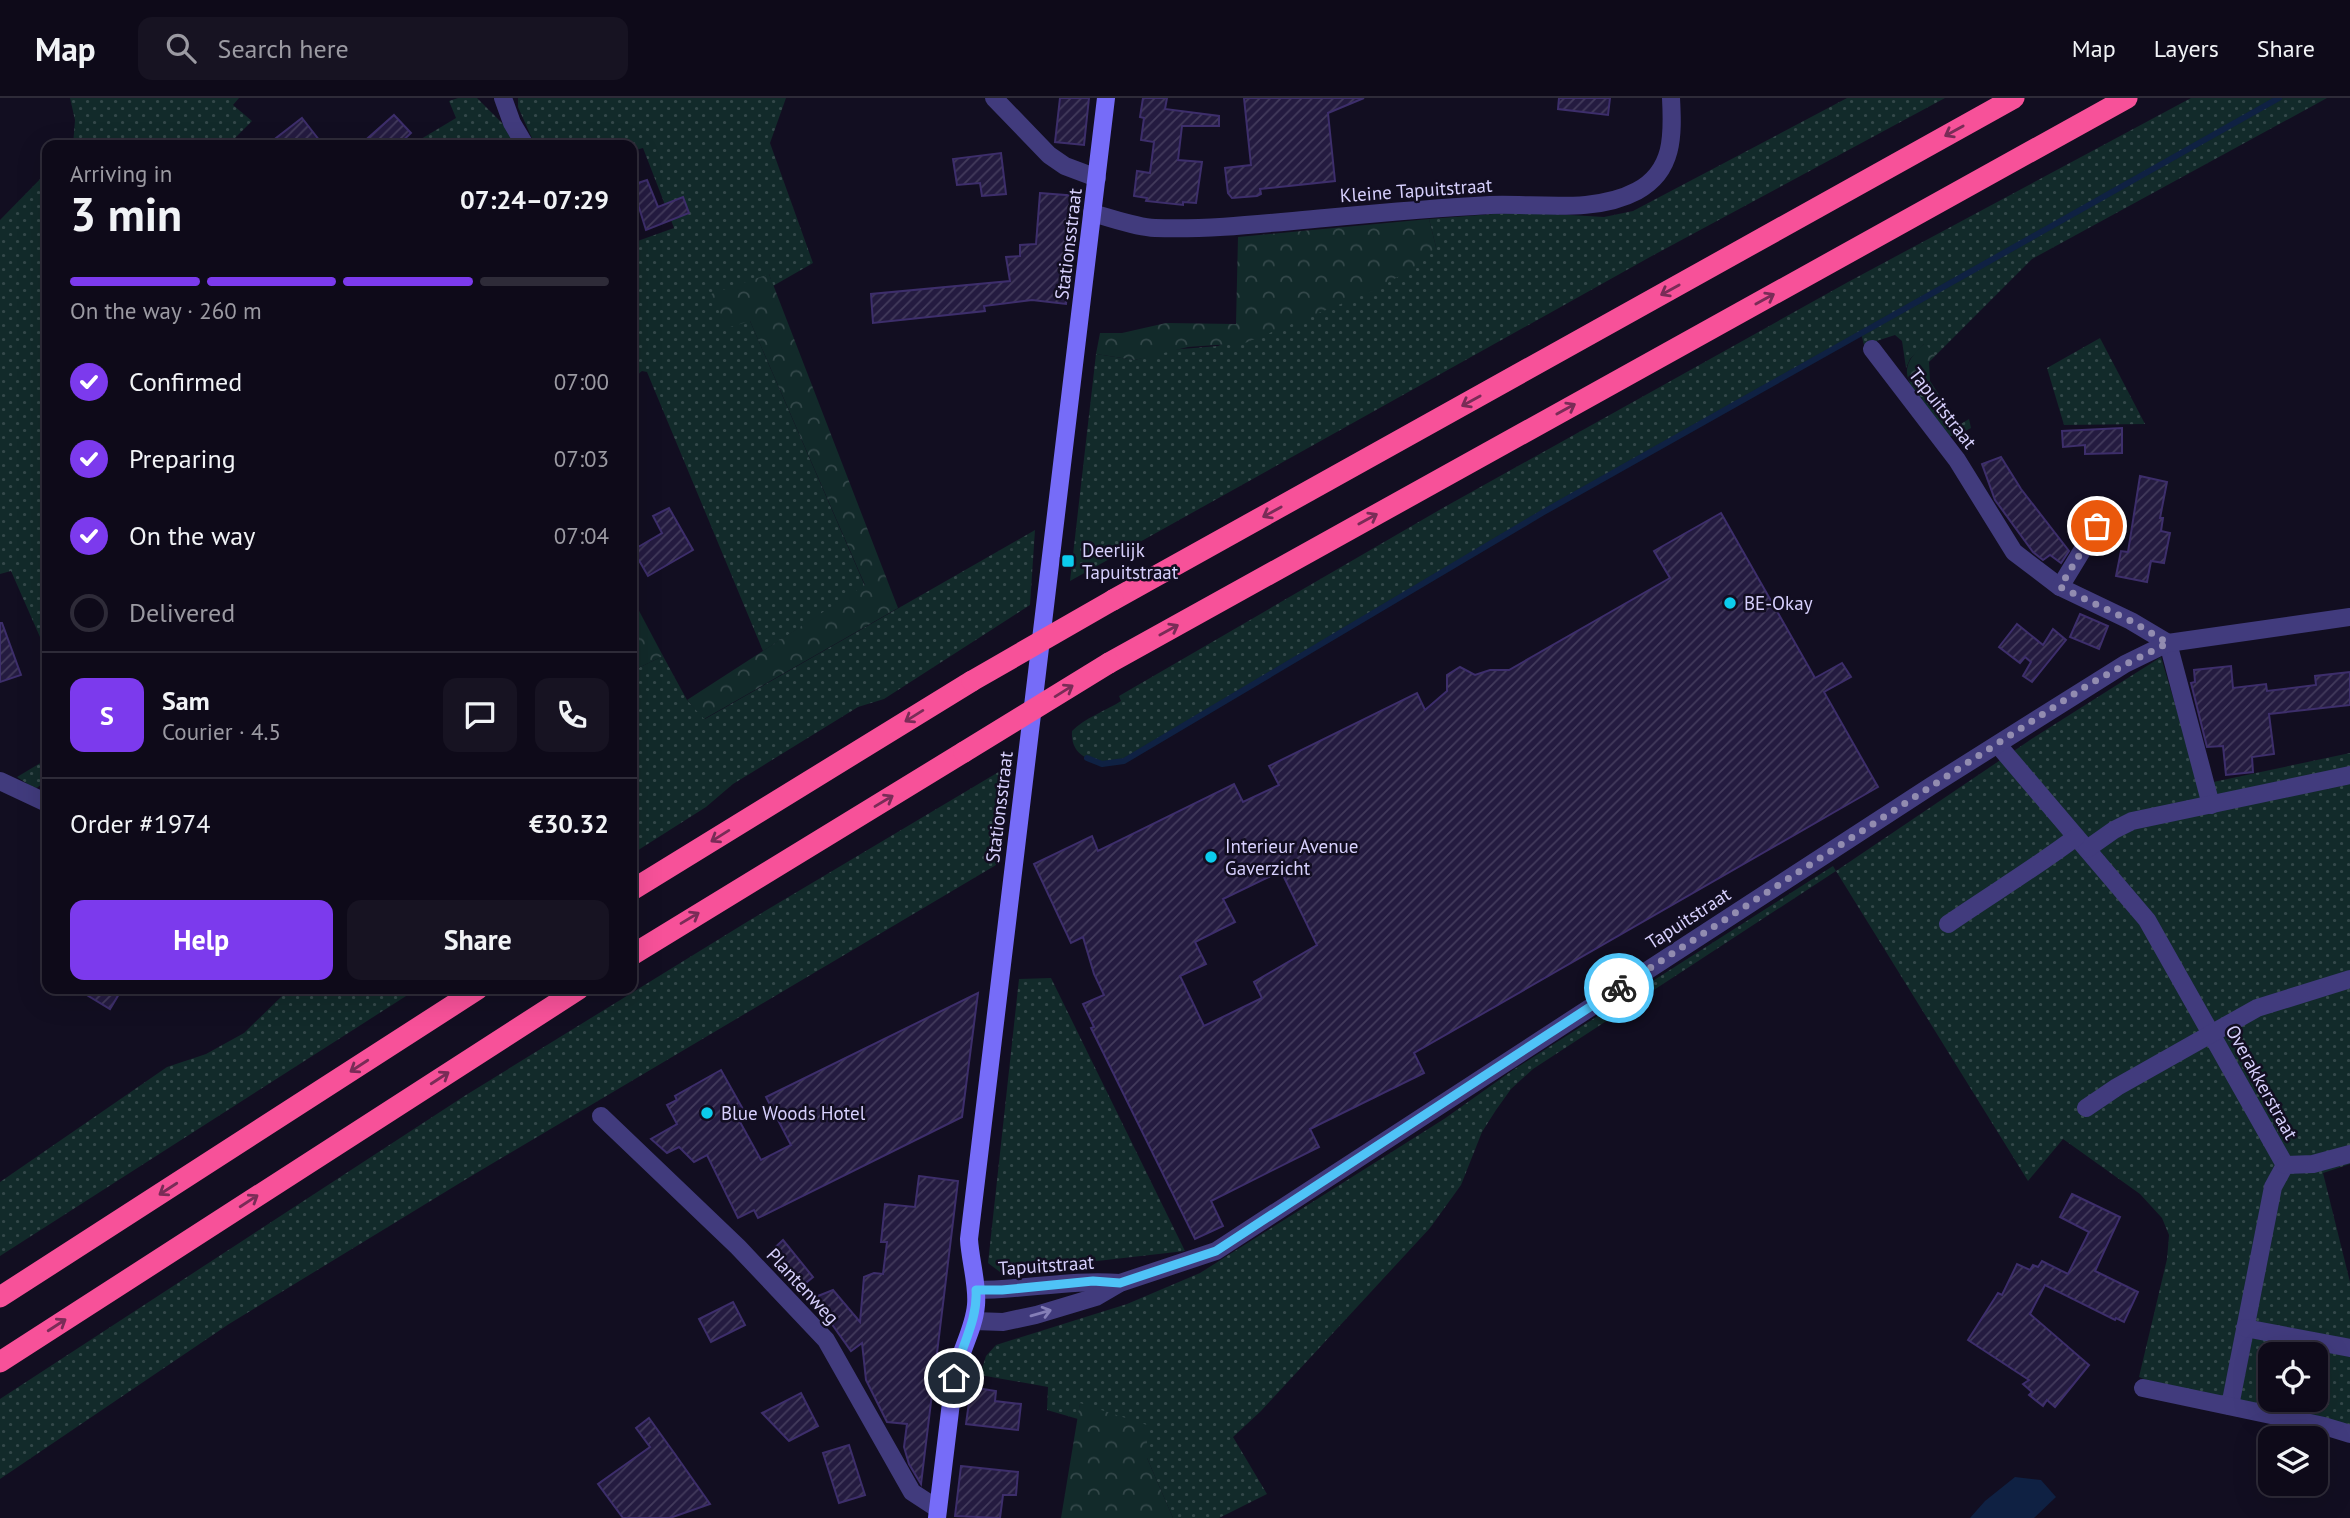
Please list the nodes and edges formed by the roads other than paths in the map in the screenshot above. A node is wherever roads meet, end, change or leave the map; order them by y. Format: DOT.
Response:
graph roads {
  1 [pos="503,98"];
  2 [pos="994,98"];
  3 [pos="1106,98"];
  4 [pos="1671,98"];
  5 [pos="2014,98"];
  6 [pos="2127,98"];
  7 [pos="522,140"];
  8 [pos="1097,178"];
  9 [pos="1092,213"];
  10 [pos="1872,349"];
  11 [pos="2097,526"];
  12 [pos="2060,587"];
  13 [pos="2350,617"];
  14 [pos="2168,643"];
  15 [pos="1998,745"];
  16 [pos="2350,775"];
  17 [pos="0,781"];
  18 [pos="42,801"];
  19 [pos="2211,805"];
  20 [pos="2082,843"];
  21 [pos="637,887"];
  22 [pos="1948,925"];
  23 [pos="637,952"];
  24 [pos="2350,979"];
  25 [pos="470,994"];
  26 [pos="571,994"];
  27 [pos="2211,1033"];
  28 [pos="2085,1108"];
  29 [pos="601,1116"];
  30 [pos="2350,1154"];
  31 [pos="2285,1165"];
  32 [pos="1120,1283"];
  33 [pos="976,1290"];
  34 [pos="0,1297"];
  35 [pos="974,1321"];
  36 [pos="2245,1328"];
  37 [pos="2350,1348"];
  38 [pos="0,1362"];
  39 [pos="2143,1388"];
  40 [pos="2230,1406"];
  41 [pos="2350,1434"];
  42 [pos="938,1514"];
  1 -- 7 [label="street"];
  2 -- 8 [label="street"];
  3 -- 8 [label="street, Stationsstraat"];
  4 -- 9 [label="street, Kleine Tapuitstraat"];
  5 -- 21 [label="highway, one-way, bridge"];
  23 -- 6 [label="highway, one-way, bridge"];
  8 -- 9 [label="street, Stationsstraat"];
  9 -- 33 [label="street, Stationsstraat"];
  10 -- 12 [label="street, Tapuitstraat"];
  11 -- 12 [label="street"];
  12 -- 14 [label="street, Tapuitstraat"];
  13 -- 14 [label="street, Tapuitstraat"];
  14 -- 15 [label="street, Tapuitstraat"];
  14 -- 19 [label="street"];
  15 -- 20 [label="street, Overakkerstraat"];
  15 -- 32 [label="street, Tapuitstraat"];
  16 -- 19 [label="street"];
  17 -- 18 [label="street"];
  19 -- 20 [label="street"];
  20 -- 22 [label="street"];
  20 -- 27 [label="street, Overakkerstraat"];
  24 -- 27 [label="street"];
  25 -- 34 [label="highway, one-way"];
  38 -- 26 [label="highway, one-way"];
  27 -- 28 [label="street"];
  27 -- 31 [label="street, Overakkerstraat"];
  29 -- 42 [label="street, Plantenweg"];
  30 -- 31 [label="street"];
  31 -- 36 [label="street, Overakkerstraat"];
  32 -- 33 [label="street, Tapuitstraat"];
  35 -- 32 [label="street, Tapuitstraat, one-way"];
  33 -- 35 [label="street, Stationsstraat"];
  35 -- 42 [label="street, Stationsstraat"];
  36 -- 37 [label="street"];
  36 -- 40 [label="street, Overakkerstraat"];
  39 -- 40 [label="street"];
  40 -- 41 [label="street"];
}
